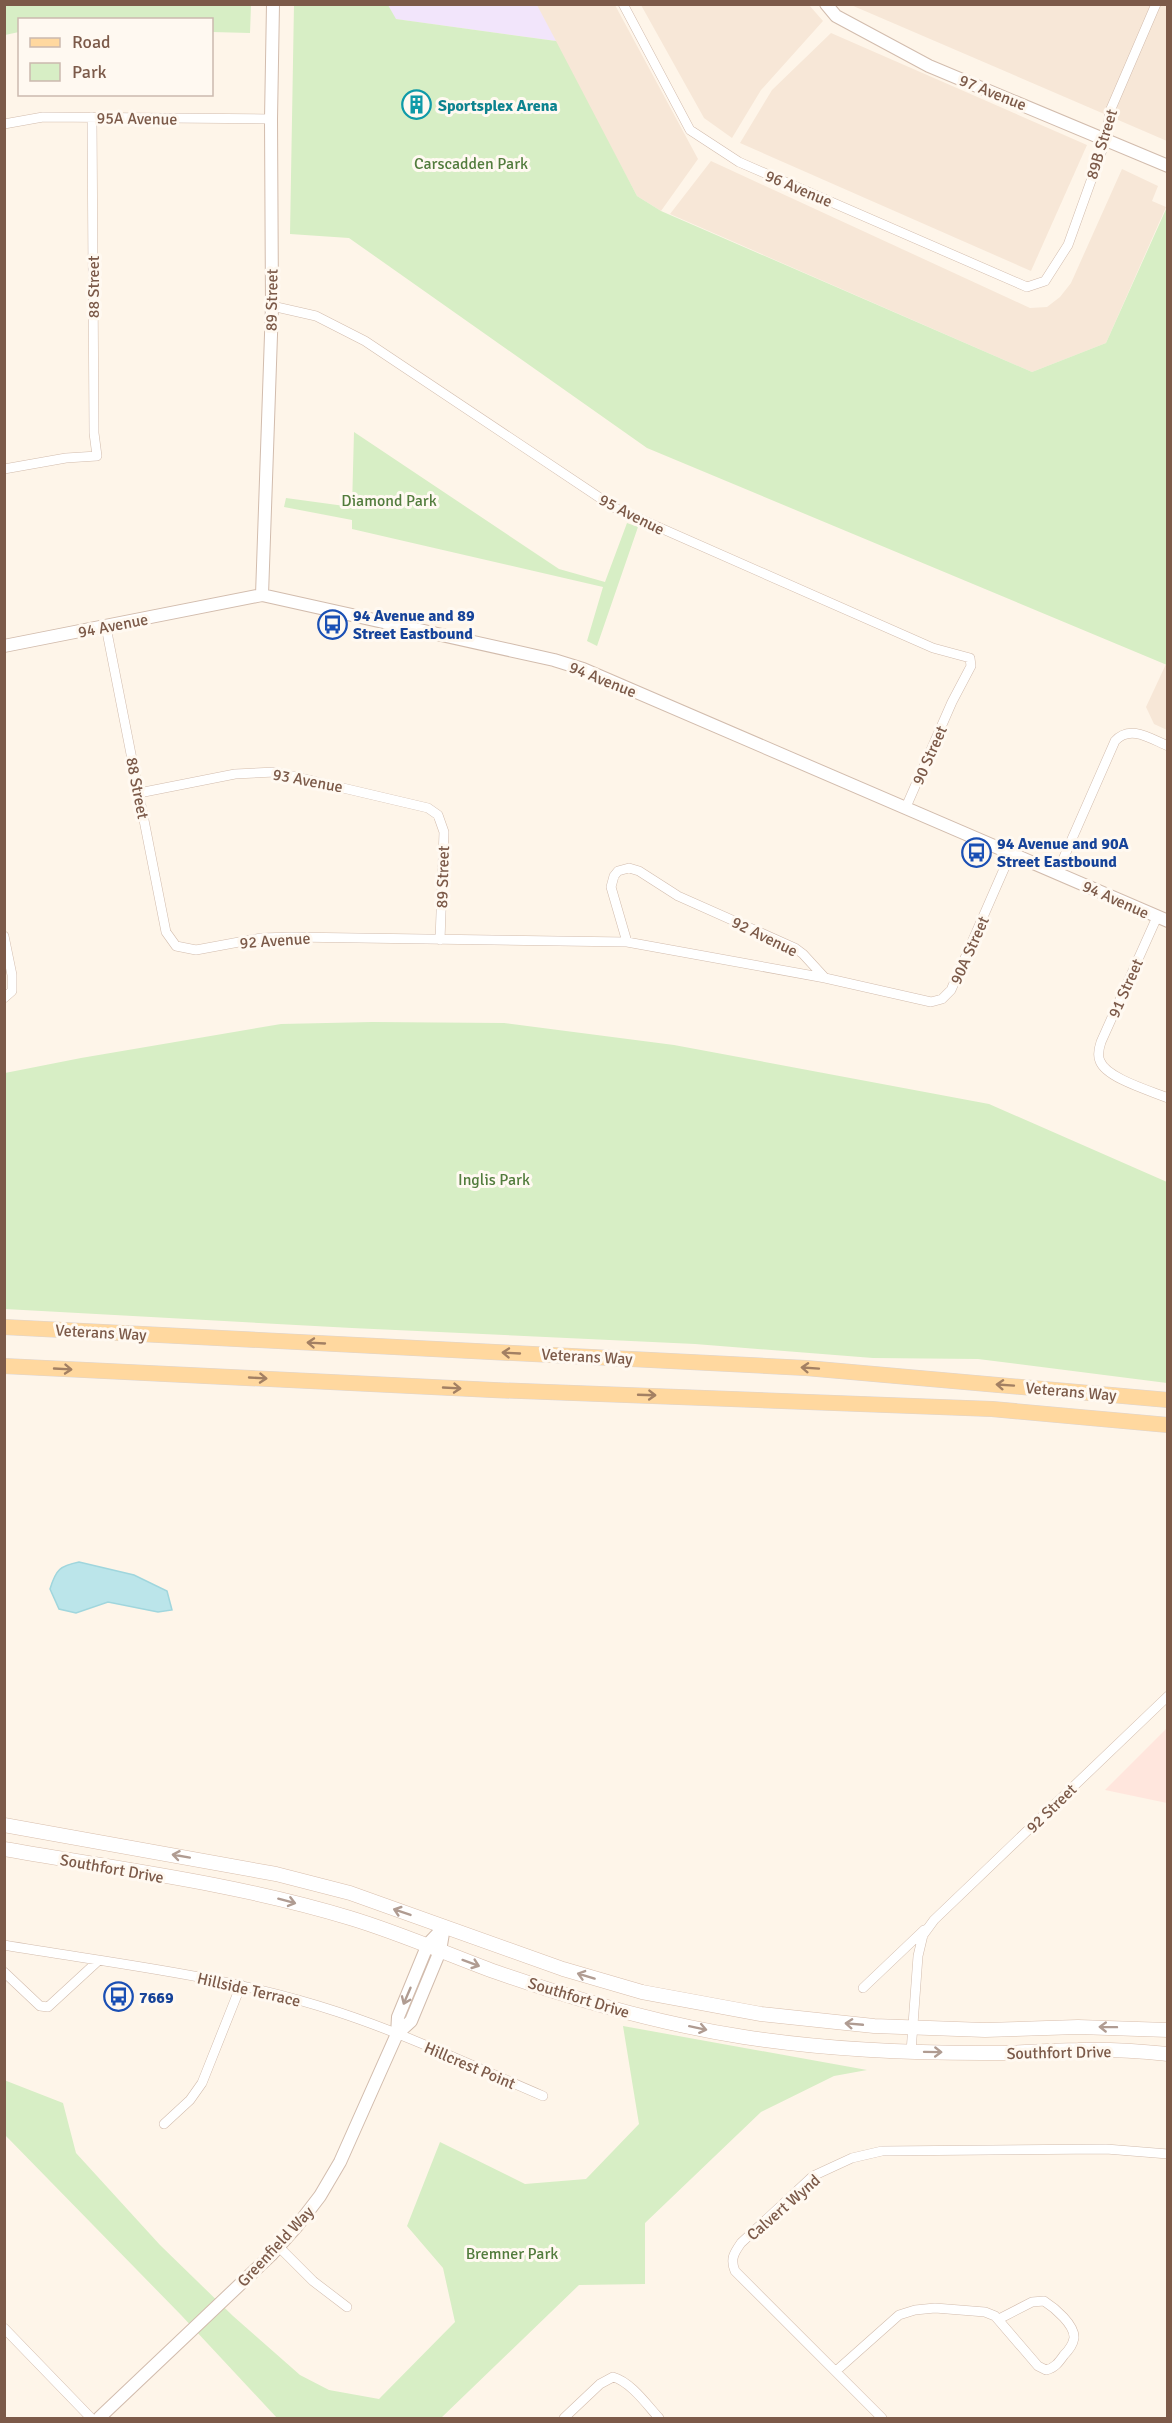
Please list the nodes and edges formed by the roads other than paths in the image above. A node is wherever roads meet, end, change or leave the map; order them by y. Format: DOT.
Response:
graph roads {
  1 [pos="273,4"];
  2 [pos="623,4"];
  3 [pos="826,4"];
  4 [pos="1156,4"];
  5 [pos="92,117"];
  6 [pos="271,119"];
  7 [pos="4,124"];
  8 [pos="1106,139"];
  9 [pos="1167,166"];
  10 [pos="1045,281"];
  11 [pos="272,306"];
  12 [pos="4,469"];
  13 [pos="262,596"];
  14 [pos="106,627"];
  15 [pos="4,646"];
  16 [pos="952,702"];
  17 [pos="1167,746"];
  18 [pos="139,792"];
  19 [pos="906,807"];
  20 [pos="438,815"];
  21 [pos="1011,853"];
  22 [pos="1057,873"];
  23 [pos="1162,919"];
  24 [pos="4,936"];
  25 [pos="440,940"];
  26 [pos="627,942"];
  27 [pos="176,946"];
  28 [pos="825,978"];
  29 [pos="8,995"];
  30 [pos="1167,1098"];
  31 [pos="4,1327"];
  32 [pos="4,1366"];
  33 [pos="1167,1400"];
  34 [pos="1167,1425"];
  35 [pos="1167,1696"];
  36 [pos="4,1825"];
  37 [pos="4,1849"];
  38 [pos="934,1920"];
  39 [pos="444,1927"];
  40 [pos="4,1945"];
  41 [pos="434,1948"];
  42 [pos="98,1961"];
  43 [pos="4,1972"];
  44 [pos="242,1985"];
  45 [pos="863,1988"];
  46 [pos="912,2027"];
  47 [pos="1167,2030"];
  48 [pos="398,2034"];
  49 [pos="911,2052"];
  50 [pos="1167,2054"];
  51 [pos="543,2096"];
  52 [pos="164,2124"];
  53 [pos="1167,2154"];
  54 [pos="279,2247"];
  55 [pos="347,2307"];
  56 [pos="999,2319"];
  57 [pos="4,2328"];
  58 [pos="836,2371"];
  59 [pos="91,2418"];
  60 [pos="99,2418"];
  61 [pos="564,2418"];
  62 [pos="660,2418"];
  63 [pos="882,2418"];
  1 -- 6 [label="street, 89 Street"];
  2 -- 10 [label="street, 96 Avenue"];
  3 -- 8 [label="street, 97 Avenue"];
  4 -- 8 [label="street, 89B Street"];
  5 -- 6 [label="street, 95A Avenue"];
  5 -- 7 [label="street, 95A Avenue"];
  5 -- 12 [label="street, 88 Street"];
  6 -- 11 [label="street, 89 Street"];
  8 -- 9 [label="street, 97 Avenue"];
  8 -- 10 [label="street, 89B Street"];
  11 -- 13 [label="street, 89 Street"];
  11 -- 16 [label="street, 95 Avenue"];
  13 -- 14 [label="street, 94 Avenue"];
  13 -- 19 [label="street, 94 Avenue"];
  14 -- 15 [label="street, 94 Avenue"];
  14 -- 18 [label="street, 88 Street"];
  16 -- 19 [label="street, 90 Street"];
  17 -- 22 [label="street"];
  18 -- 20 [label="street, 93 Avenue"];
  18 -- 27 [label="street, 88 Street"];
  19 -- 21 [label="street, 94 Avenue"];
  20 -- 25 [label="street, 89 Street"];
  21 -- 22 [label="street, 94 Avenue"];
  21 -- 28 [label="street, 90A Street"];
  22 -- 23 [label="street, 94 Avenue"];
  23 -- 30 [label="street, 91 Street"];
  24 -- 29 [label="street"];
  25 -- 26 [label="street, 92 Avenue"];
  25 -- 27 [label="street, 92 Avenue"];
  26 -- 28 [label="street, 92 Avenue"];
  26 -- 28 [label="street, 92 Avenue"];
  33 -- 31 [label="main road, Veterans Way, one-way"];
  32 -- 34 [label="main road, Veterans Way, one-way"];
  35 -- 38 [label="street, 92 Street"];
  39 -- 36 [label="main road, Southfort Drive, one-way"];
  37 -- 41 [label="main road, Southfort Drive, one-way"];
  38 -- 45 [label="street, 92 Street"];
  38 -- 46 [label="street, 92 Street"];
  39 -- 41 [label="street, Greenfield Way"];
  46 -- 39 [label="main road, Southfort Drive, one-way"];
  40 -- 42 [label="street, Hillside Terrace"];
  41 -- 48 [label="street, Greenfield Way"];
  41 -- 49 [label="main road, Southfort Drive, one-way"];
  42 -- 43 [label="street"];
  42 -- 44 [label="street, Hillside Terrace"];
  44 -- 48 [label="street, Hillside Terrace"];
  44 -- 52 [label="street"];
  47 -- 46 [label="main road, Southfort Drive, one-way"];
  46 -- 49 [label="street, 92 Street"];
  48 -- 51 [label="street, Hillcrest Point"];
  48 -- 54 [label="street, Greenfield Way"];
  49 -- 50 [label="main road, Southfort Drive, one-way"];
  53 -- 58 [label="street, Calvert Wynd"];
  54 -- 55 [label="street"];
  54 -- 60 [label="street, Greenfield Way"];
  56 -- 56 [label="street"];
  56 -- 58 [label="street"];
  57 -- 59 [label="street"];
  58 -- 63 [label="street, Calvert Wynd"];
  61 -- 62 [label="street"];
}
